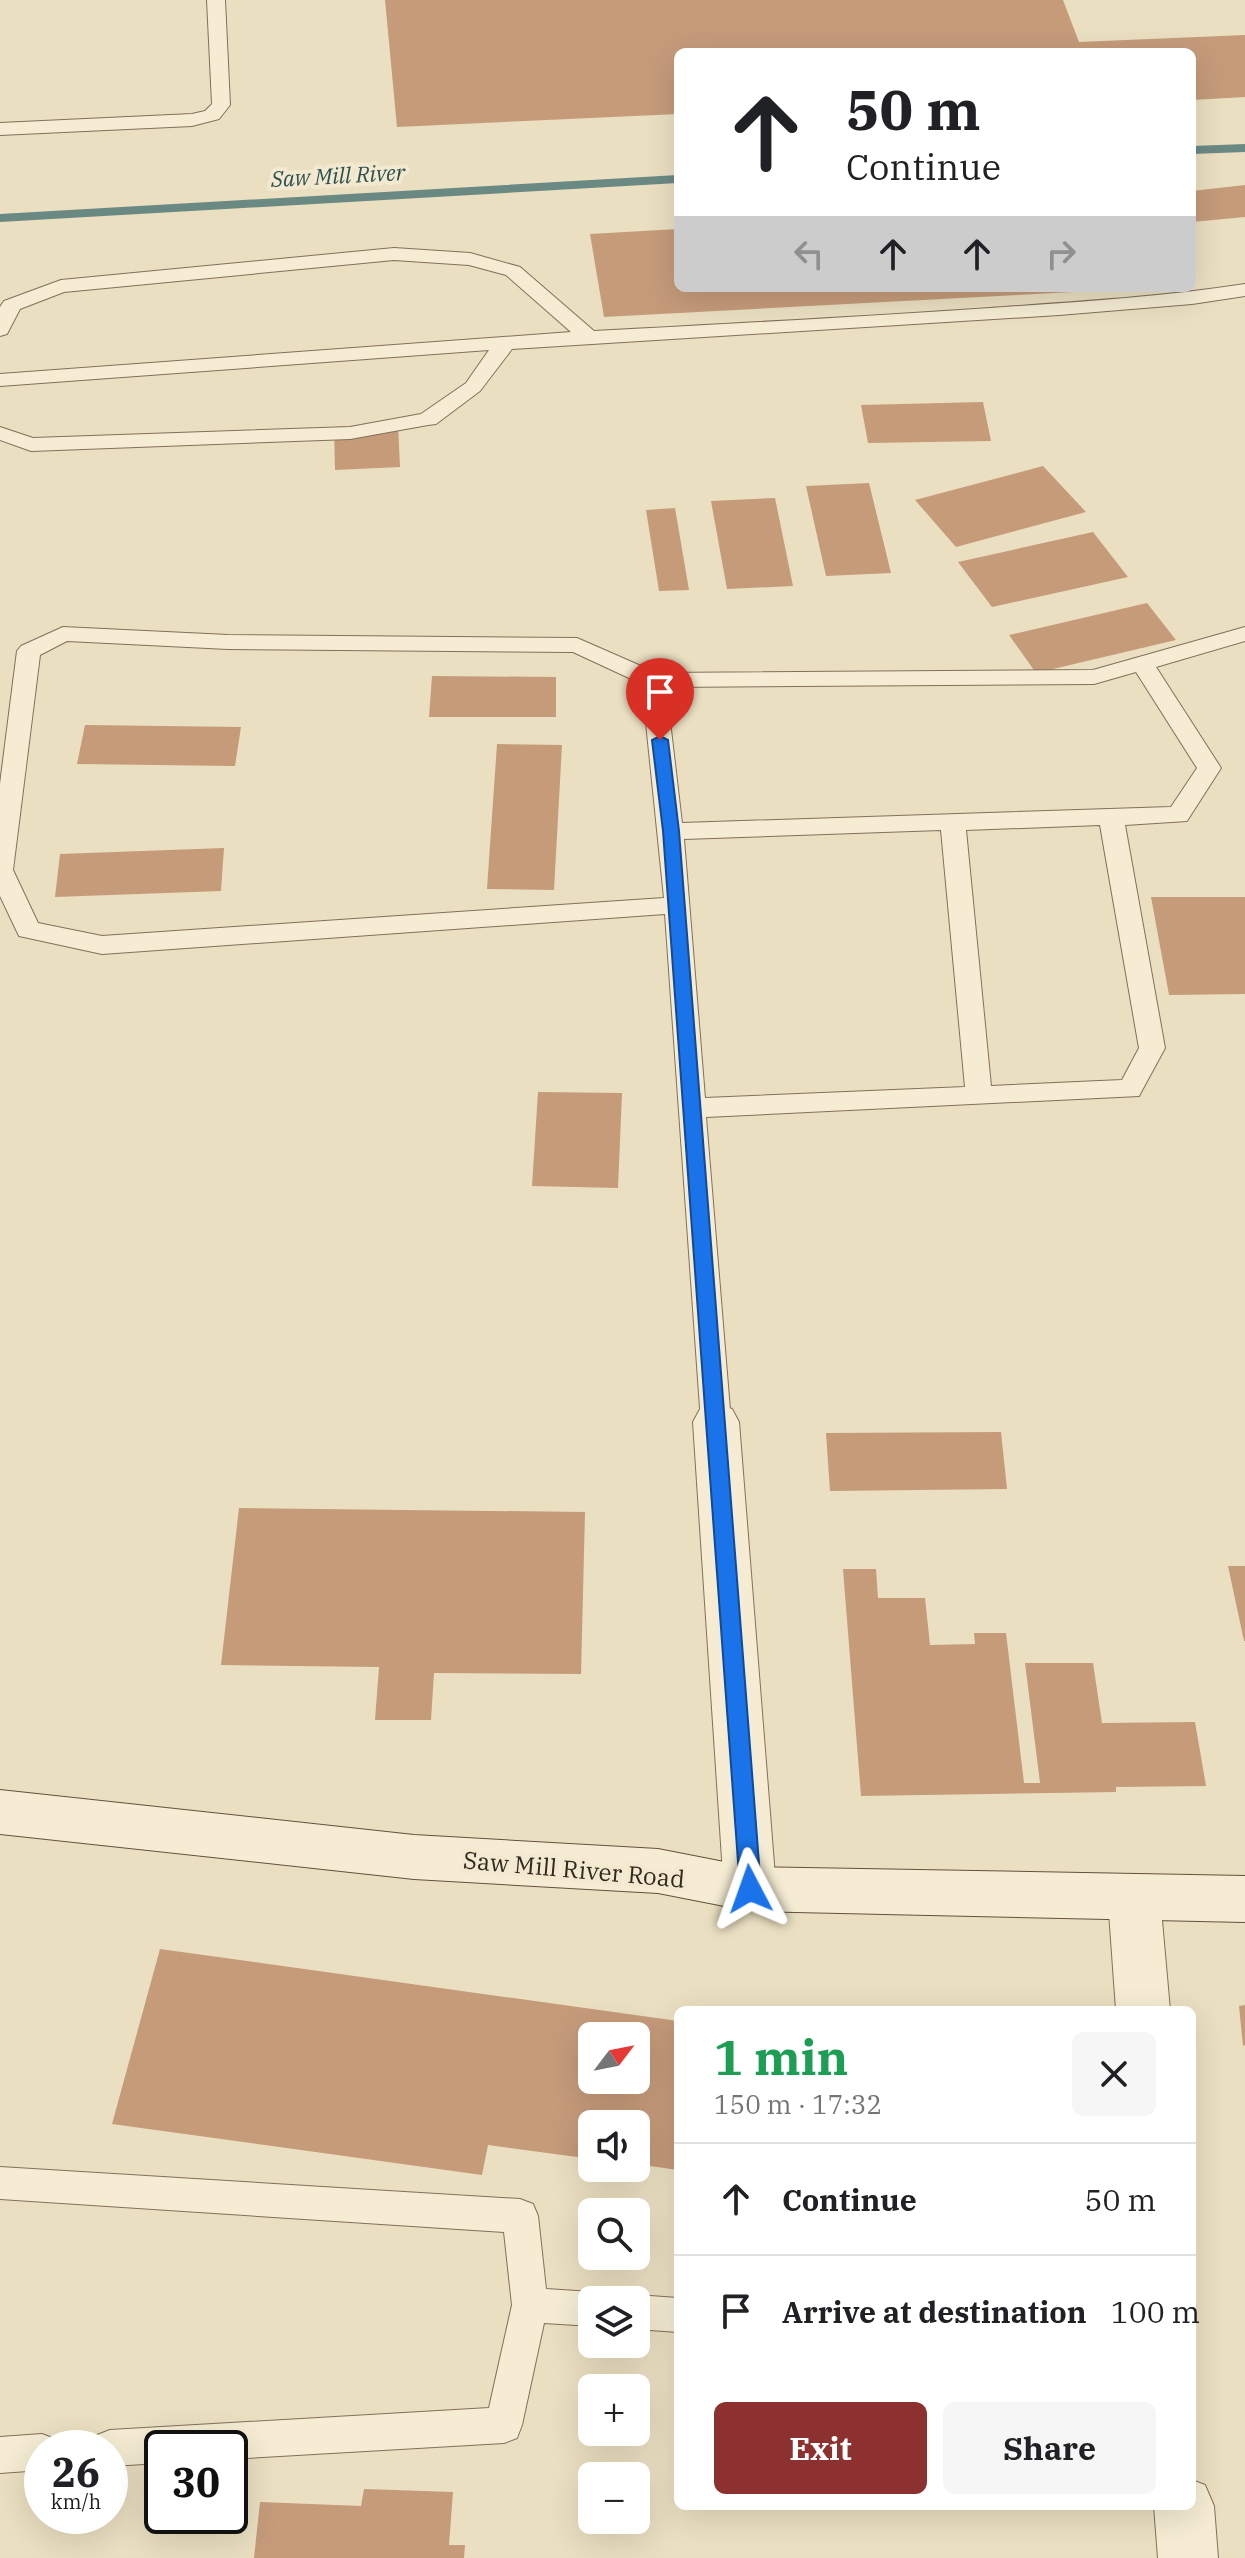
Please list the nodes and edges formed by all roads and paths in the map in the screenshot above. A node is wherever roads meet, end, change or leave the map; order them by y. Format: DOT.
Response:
graph roads {
  1 [pos="216,0"];
  2 [pos="0,129"];
  3 [pos="1245,290"];
  4 [pos="0,330"];
  5 [pos="589,337"];
  6 [pos="504,345"];
  7 [pos="0,380"];
  8 [pos="0,433"];
  9 [pos="1245,634"];
  10 [pos="1142,663"];
  11 [pos="653,680"];
  12 [pos="1111,817"];
  13 [pos="953,823"];
  14 [pos="671,831"];
  15 [pos="677,905"];
  16 [pos="979,1095"];
  17 [pos="692,1108"];
  18 [pos="716,1422"];
  19 [pos="0,1812"];
  20 [pos="750,1889"];
  21 [pos="1134,1898"];
  22 [pos="1245,1899"];
  23 [pos="1143,2006"];
  24 [pos="0,2183"];
  25 [pos="530,2305"];
  26 [pos="578,2308"];
  27 [pos="650,2313"];
  28 [pos="674,2315"];
  29 [pos="128,2447"];
  30 [pos="24,2453"];
  31 [pos="0,2455"];
  32 [pos="1184,2510"];
  33 [pos="1188,2558"];
  1 -- 2 [label="lane"];
  3 -- 5 [label="lane"];
  4 -- 5 [label="lane"];
  5 -- 6 [label="lane"];
  6 -- 7 [label="lane"];
  6 -- 8 [label="lane"];
  9 -- 10 [label="lane"];
  10 -- 11 [label="lane"];
  10 -- 12 [label="lane"];
  11 -- 14 [label="lane"];
  11 -- 15 [label="lane"];
  12 -- 13 [label="lane"];
  12 -- 16 [label="lane"];
  13 -- 14 [label="lane"];
  13 -- 16 [label="lane"];
  14 -- 15 [label="lane"];
  15 -- 17 [label="lane"];
  16 -- 17 [label="lane"];
  17 -- 18 [label="lane"];
  18 -- 20 [label="main road"];
  19 -- 20 [label="main road, Saw Mill River Road"];
  20 -- 21 [label="main road, Saw Mill River Road"];
  21 -- 22 [label="main road, Saw Mill River Road"];
  21 -- 23 [label="main road"];
  24 -- 25 [label="lane"];
  25 -- 26 [label="lane"];
  25 -- 29 [label="lane"];
  27 -- 28 [label="lane"];
  30 -- 31 [label="lane"];
  32 -- 33 [label="main road"];
}
